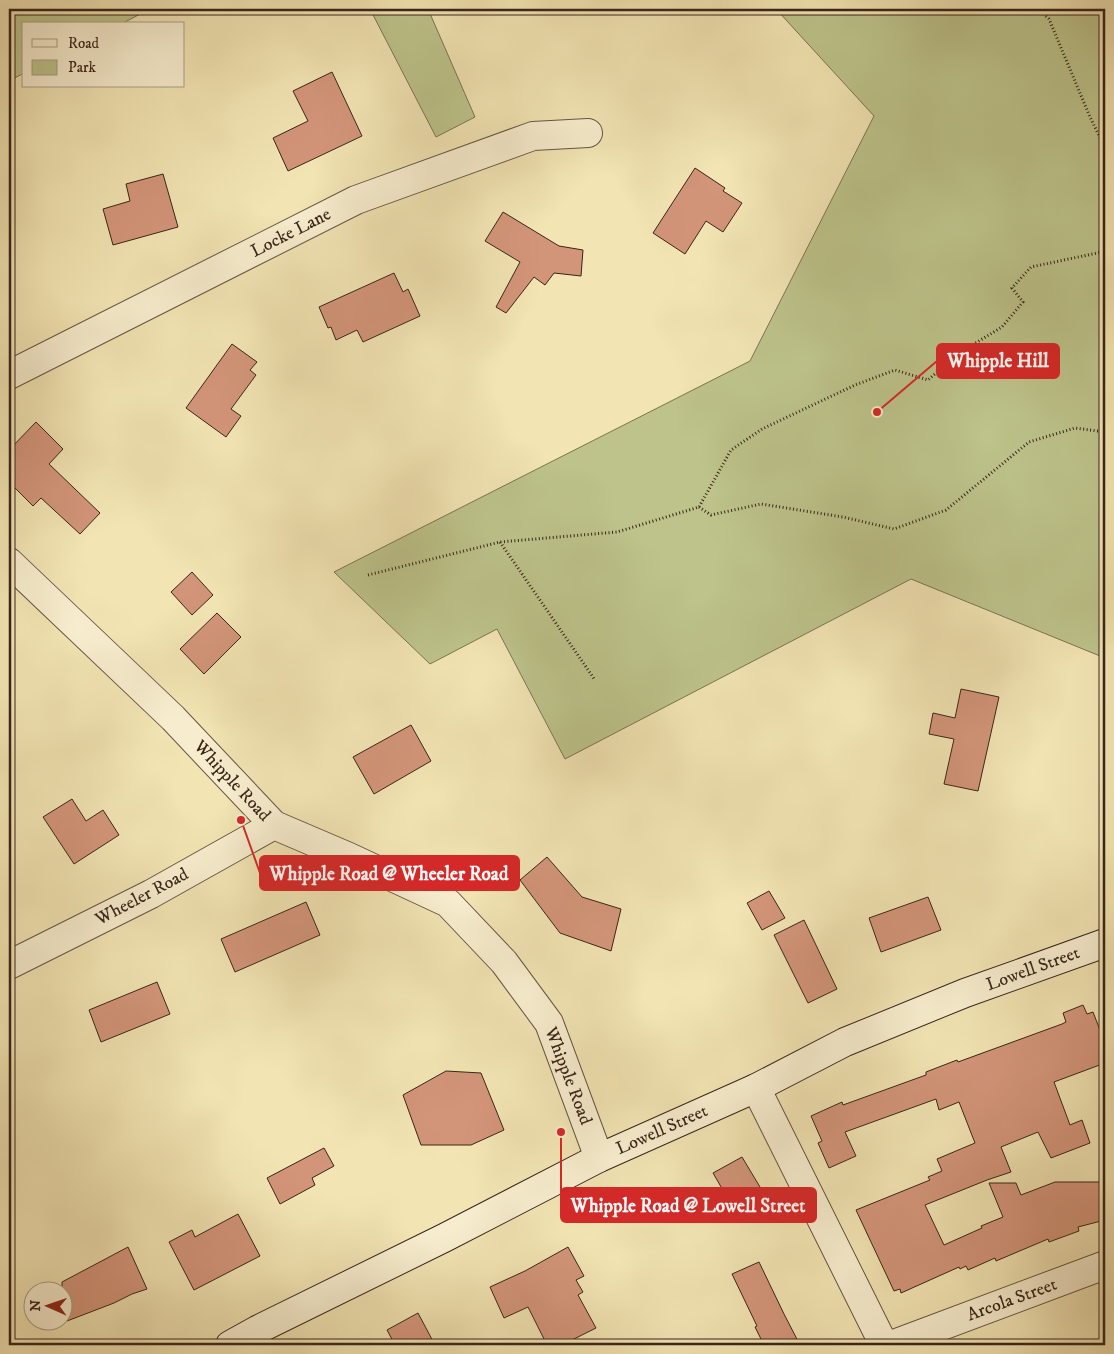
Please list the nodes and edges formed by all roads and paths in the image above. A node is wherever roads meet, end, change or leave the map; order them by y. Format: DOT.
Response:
graph roads {
  1 [pos="1038,9"];
  2 [pos="588,133"];
  3 [pos="1105,148"];
  4 [pos="1105,251"];
  5 [pos="9,375"];
  6 [pos="1105,432"];
  7 [pos="699,508"];
  8 [pos="500,542"];
  9 [pos="9,562"];
  10 [pos="368,575"];
  11 [pos="595,680"];
  12 [pos="274,826"];
  13 [pos="1105,943"];
  14 [pos="9,965"];
  15 [pos="756,1088"];
  16 [pos="599,1158"];
  17 [pos="1105,1266"];
  18 [pos="230,1345"];
  19 [pos="884,1345"];
  20 [pos="891,1345"];
  1 -- 3 [label="path"];
  2 -- 5 [label="street, Locke Lane"];
  4 -- 7 [label="path"];
  6 -- 7 [label="path"];
  7 -- 8 [label="path"];
  8 -- 10 [label="path"];
  8 -- 11 [label="path"];
  9 -- 12 [label="street, Whipple Road"];
  12 -- 14 [label="street, Wheeler Road"];
  12 -- 16 [label="street, Whipple Road"];
  13 -- 15 [label="street, Lowell Street"];
  15 -- 16 [label="street, Lowell Street"];
  15 -- 19 [label="street"];
  16 -- 18 [label="street, Lowell Street"];
  17 -- 20 [label="street, Arcola Street"];
}
